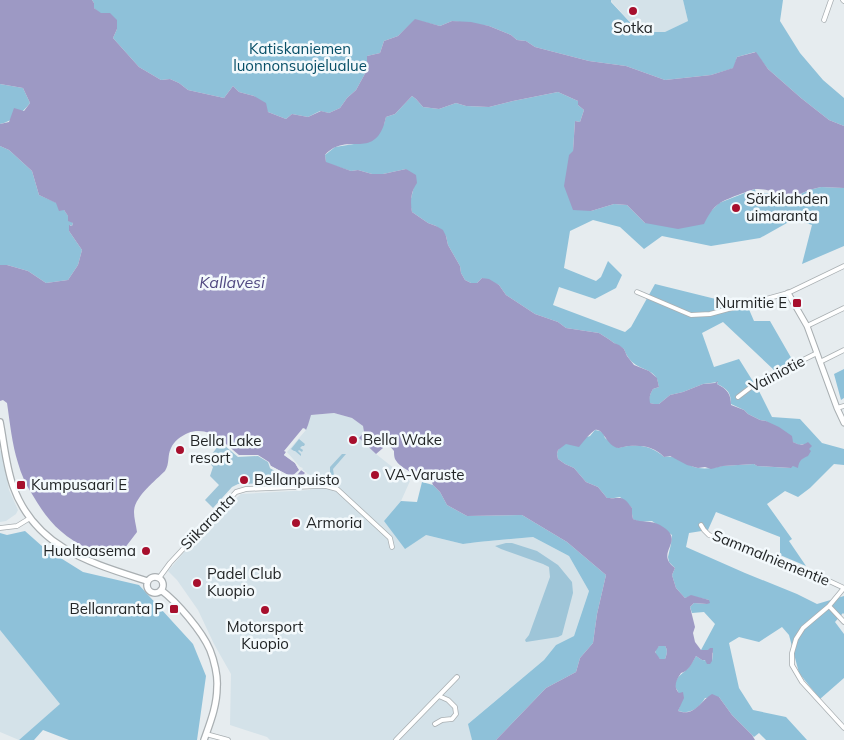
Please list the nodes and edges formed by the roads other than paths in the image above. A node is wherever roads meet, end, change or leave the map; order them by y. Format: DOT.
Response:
graph roads {
  1 [pos="831,0"];
  2 [pos="824,20"];
  3 [pos="844,266"];
  4 [pos="636,292"];
  5 [pos="788,293"];
  6 [pos="844,308"];
  7 [pos="807,326"];
  8 [pos="844,350"];
  9 [pos="817,354"];
  10 [pos="820,362"];
  11 [pos="738,397"];
  12 [pos="844,406"];
  13 [pos="837,408"];
  14 [pos="0,422"];
  15 [pos="844,423"];
  16 [pos="30,518"];
  17 [pos="701,525"];
  18 [pos="0,528"];
  19 [pos="392,547"];
  20 [pos="159,578"];
  21 [pos="147,581"];
  22 [pos="844,588"];
  23 [pos="161,590"];
  24 [pos="829,606"];
  25 [pos="844,622"];
  26 [pos="457,677"];
  27 [pos="439,696"];
  28 [pos="435,724"];
  29 [pos="844,728"];
  30 [pos="205,737"];
  31 [pos="228,740"];
  32 [pos="396,740"];
  1 -- 2 [label="street"];
  3 -- 5 [label="street"];
  4 -- 5 [label="street"];
  5 -- 7 [label="street"];
  6 -- 7 [label="street"];
  7 -- 9 [label="street"];
  8 -- 10 [label="street"];
  9 -- 10 [label="street"];
  9 -- 11 [label="street, Vainiotie"];
  10 -- 13 [label="street"];
  12 -- 13 [label="street"];
  13 -- 15 [label="street"];
  14 -- 16 [label="main road"];
  16 -- 18 [label="street"];
  16 -- 21 [label="main road"];
  17 -- 22 [label="street, Sammalniementie"];
  19 -- 20 [label="street, Siikaranta"];
  20 -- 21 [label="main road"];
  20 -- 23 [label="main road"];
  21 -- 23 [label="main road"];
  22 -- 24 [label="street"];
  23 -- 30 [label="main road"];
  24 -- 25 [label="street"];
  24 -- 29 [label="street"];
  26 -- 27 [label="street"];
  27 -- 28 [label="street"];
  27 -- 32 [label="street"];
  30 -- 31 [label="street"];
}
